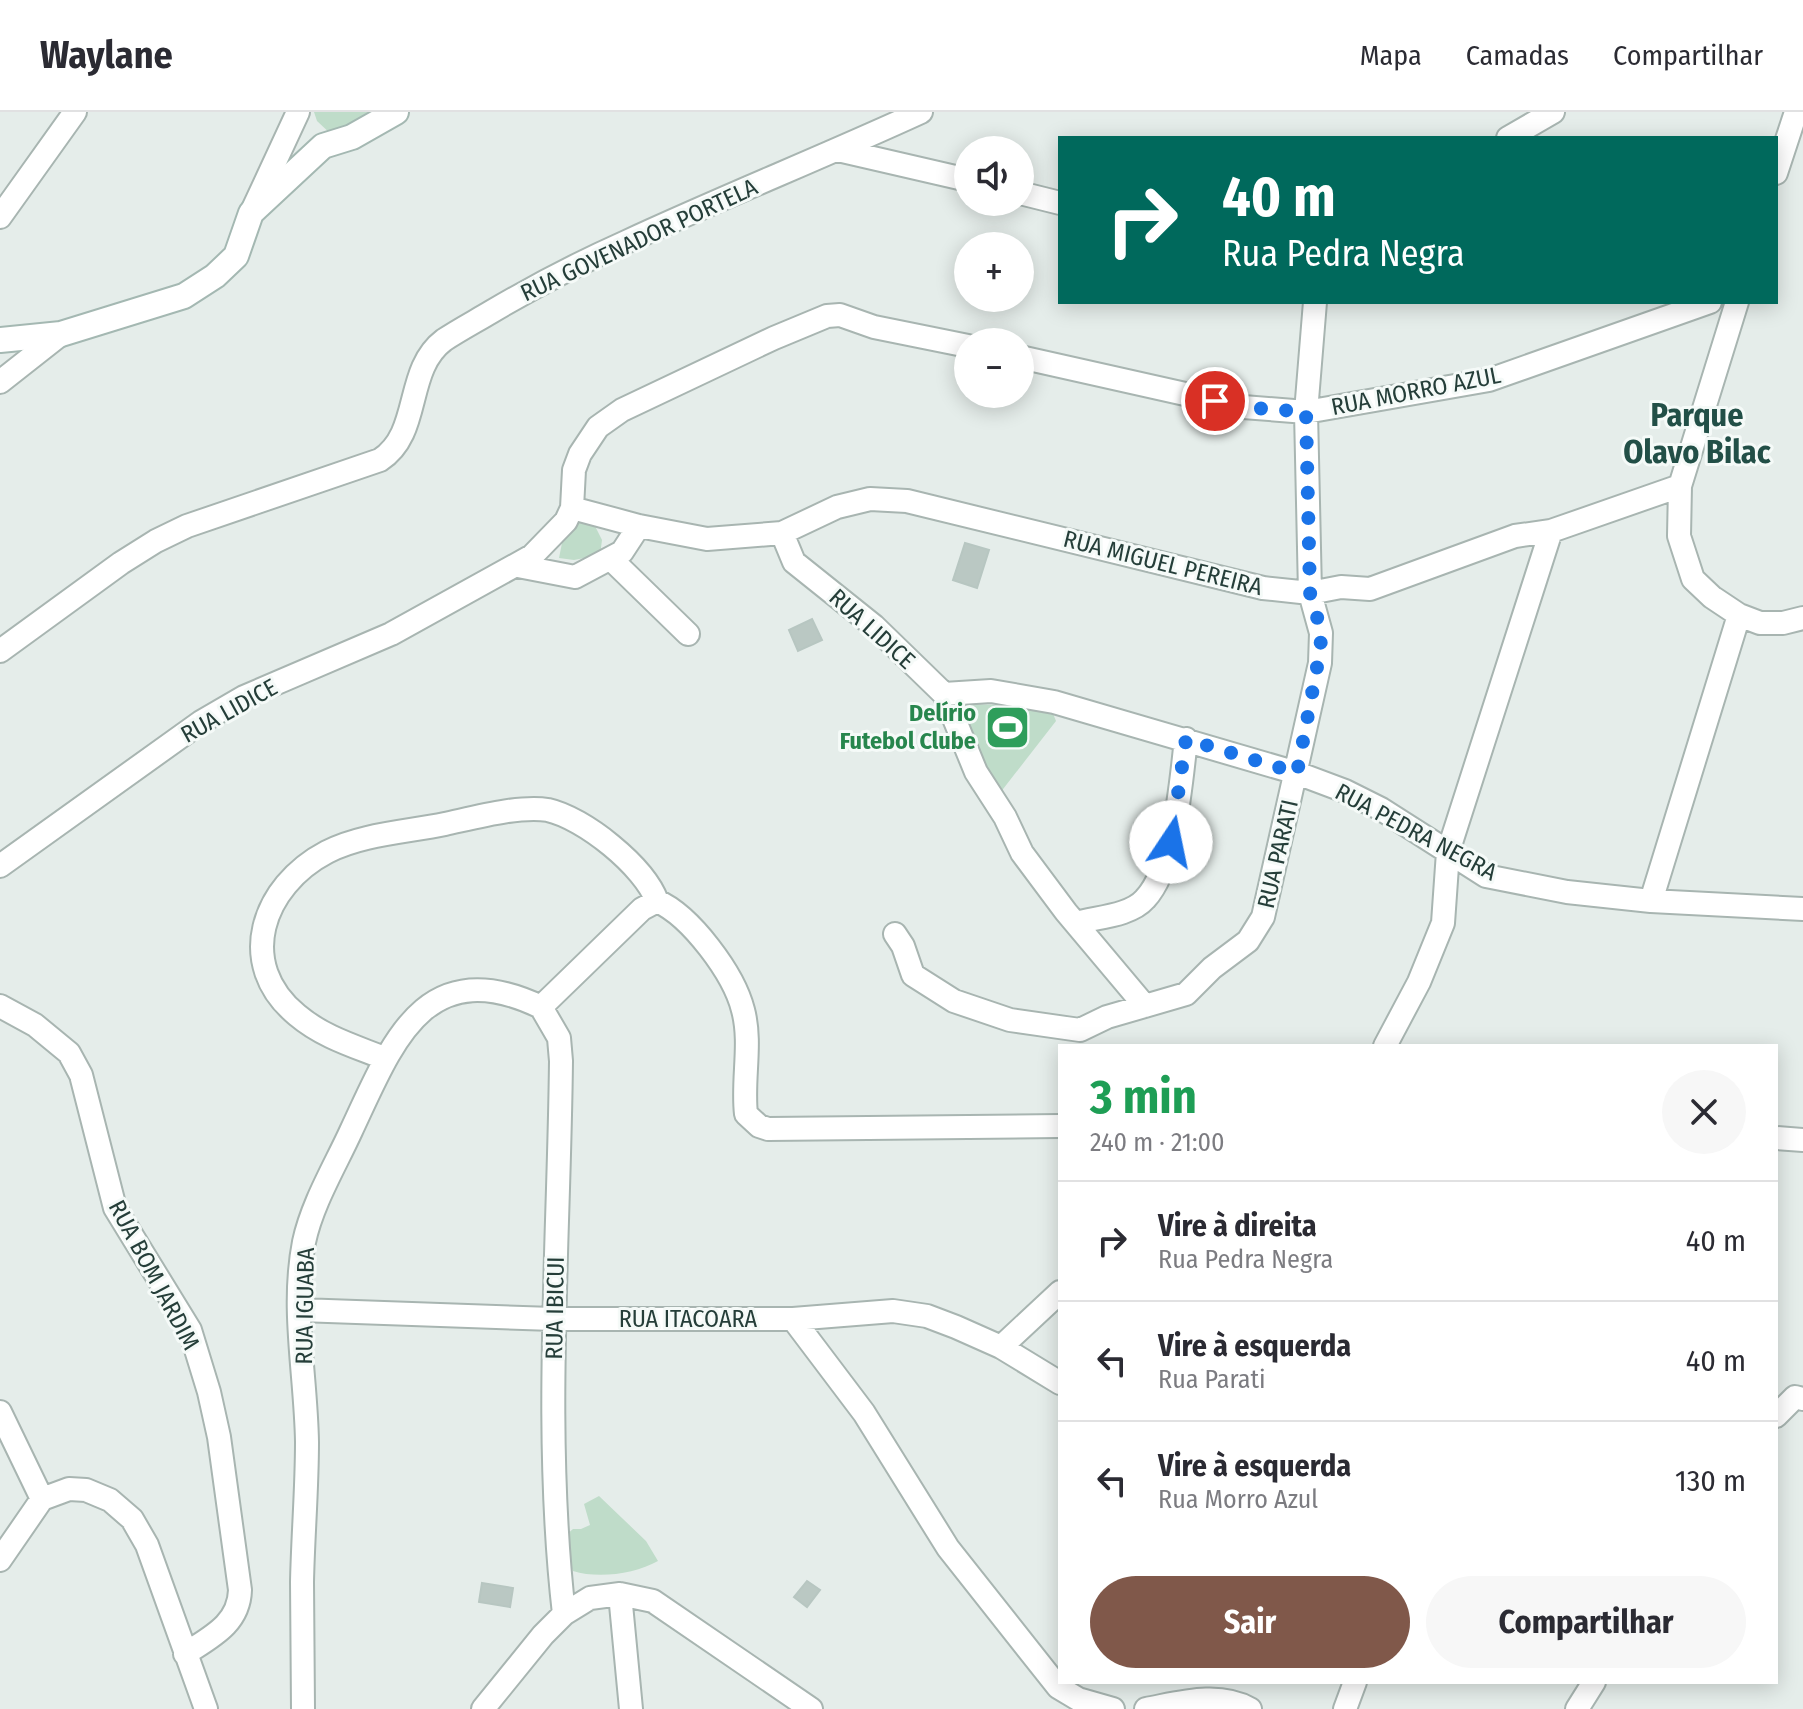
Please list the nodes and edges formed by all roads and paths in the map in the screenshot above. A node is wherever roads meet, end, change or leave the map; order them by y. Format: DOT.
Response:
graph roads {
  1 [pos="75,112"];
  2 [pos="298,112"];
  3 [pos="396,112"];
  4 [pos="921,112"];
  5 [pos="1553,112"];
  6 [pos="1796,112"];
  7 [pos="1515,136"];
  8 [pos="1780,149"];
  9 [pos="838,150"];
  10 [pos="954,177"];
  11 [pos="1034,196"];
  12 [pos="1058,202"];
  13 [pos="251,213"];
  14 [pos="0,217"];
  15 [pos="1315,304"];
  16 [pos="1704,304"];
  17 [pos="1736,304"];
  18 [pos="61,334"];
  19 [pos="0,340"];
  20 [pos="954,343"];
  21 [pos="1034,360"];
  22 [pos="0,382"];
  23 [pos="1306,412"];
  24 [pos="1680,486"];
  25 [pos="569,514"];
  26 [pos="639,526"];
  27 [pos="1551,531"];
  28 [pos="782,533"];
  29 [pos="611,559"];
  30 [pos="518,566"];
  31 [pos="1310,593"];
  32 [pos="1739,615"];
  33 [pos="1803,618"];
  34 [pos="688,634"];
  35 [pos="0,651"];
  36 [pos="944,694"];
  37 [pos="1186,739"];
  38 [pos="1297,773"];
  39 [pos="1448,852"];
  40 [pos="0,866"];
  41 [pos="657,901"];
  42 [pos="1651,901"];
  43 [pos="1803,909"];
  44 [pos="1076,923"];
  45 [pos="895,934"];
  46 [pos="0,1006"];
  47 [pos="1145,1006"];
  48 [pos="541,1007"];
  49 [pos="1386,1044"];
  50 [pos="384,1058"];
  51 [pos="1058,1126"];
  52 [pos="1778,1138"];
  53 [pos="1803,1140"];
  54 [pos="1058,1294"];
  55 [pos="300,1310"];
  56 [pos="553,1319"];
  57 [pos="793,1319"];
  58 [pos="1001,1347"];
  59 [pos="1058,1382"];
  60 [pos="1794,1395"];
  61 [pos="0,1412"];
  62 [pos="1778,1414"];
  63 [pos="42,1499"];
  64 [pos="0,1560"];
  65 [pos="620,1594"];
  66 [pos="564,1614"];
  67 [pos="185,1654"];
  68 [pos="1354,1684"];
  69 [pos="1593,1684"];
  70 [pos="206,1709"];
  71 [pos="303,1709"];
  72 [pos="483,1709"];
  73 [pos="631,1709"];
  74 [pos="811,1709"];
  75 [pos="1113,1709"];
  76 [pos="1146,1709"];
  77 [pos="1250,1709"];
  78 [pos="1345,1709"];
  79 [pos="1577,1709"];
  1 -- 14 [label="street"];
  2 -- 13 [label="street"];
  3 -- 13 [label="main road"];
  4 -- 9 [label="street, RUA GOVENADOR PORTELA"];
  5 -- 7 [label="street"];
  6 -- 8 [label="street"];
  9 -- 10 [label="street"];
  9 -- 35 [label="street, RUA GOVENADOR PORTELA"];
  11 -- 12 [label="street"];
  13 -- 18 [label="main road"];
  15 -- 23 [label="street, RUA PARATI"];
  16 -- 23 [label="street, RUA MORRO AZUL"];
  17 -- 24 [label="street"];
  18 -- 19 [label="main road"];
  18 -- 22 [label="street"];
  20 -- 25 [label="street"];
  21 -- 23 [label="street, RUA MORRO AZUL"];
  23 -- 31 [label="street, RUA PARATI"];
  24 -- 27 [label="street, RUA MIGUEL PEREIRA"];
  24 -- 32 [label="street"];
  25 -- 26 [label="street"];
  25 -- 30 [label="street, RUA LIDICE"];
  26 -- 28 [label="street"];
  26 -- 29 [label="street"];
  27 -- 31 [label="street, RUA MIGUEL PEREIRA"];
  27 -- 39 [label="street"];
  28 -- 31 [label="street, RUA MIGUEL PEREIRA"];
  28 -- 36 [label="street, RUA LIDICE"];
  29 -- 30 [label="street"];
  29 -- 34 [label="street"];
  30 -- 40 [label="street, RUA LIDICE"];
  31 -- 38 [label="street, RUA PARATI"];
  32 -- 33 [label="street"];
  32 -- 42 [label="street"];
  36 -- 37 [label="street, RUA PEDRA NEGRA"];
  36 -- 44 [label="street, RUA LIDICE"];
  37 -- 38 [label="street, RUA PEDRA NEGRA"];
  37 -- 44 [label="street"];
  38 -- 39 [label="street, RUA PEDRA NEGRA"];
  38 -- 47 [label="street, RUA PARATI"];
  39 -- 42 [label="street, RUA PEDRA NEGRA"];
  39 -- 49 [label="street"];
  41 -- 48 [label="street"];
  41 -- 50 [label="street"];
  41 -- 51 [label="street"];
  42 -- 43 [label="street, RUA PEDRA NEGRA"];
  44 -- 47 [label="street, RUA LIDICE"];
  45 -- 47 [label="street, RUA PARATI"];
  46 -- 67 [label="street, RUA BOM JARDIM"];
  48 -- 50 [label="street, RUA IGUABA"];
  48 -- 56 [label="street, RUA IBICUI"];
  50 -- 55 [label="street, RUA IGUABA"];
  52 -- 53 [label="street"];
  54 -- 58 [label="street"];
  55 -- 56 [label="street, RUA ITACOARA"];
  55 -- 71 [label="street, RUA IGUABA"];
  56 -- 57 [label="street, RUA ITACOARA"];
  56 -- 66 [label="street, RUA IBICUI"];
  57 -- 58 [label="street, RUA ITACOARA"];
  57 -- 75 [label="street"];
  58 -- 59 [label="street, RUA ITACOARA"];
  60 -- 62 [label="street"];
  61 -- 63 [label="street"];
  63 -- 64 [label="street"];
  63 -- 67 [label="street"];
  65 -- 66 [label="street"];
  65 -- 73 [label="street"];
  65 -- 74 [label="street"];
  66 -- 72 [label="street"];
  67 -- 70 [label="street"];
  68 -- 78 [label="street"];
  69 -- 79 [label="street"];
  76 -- 77 [label="street"];
}
